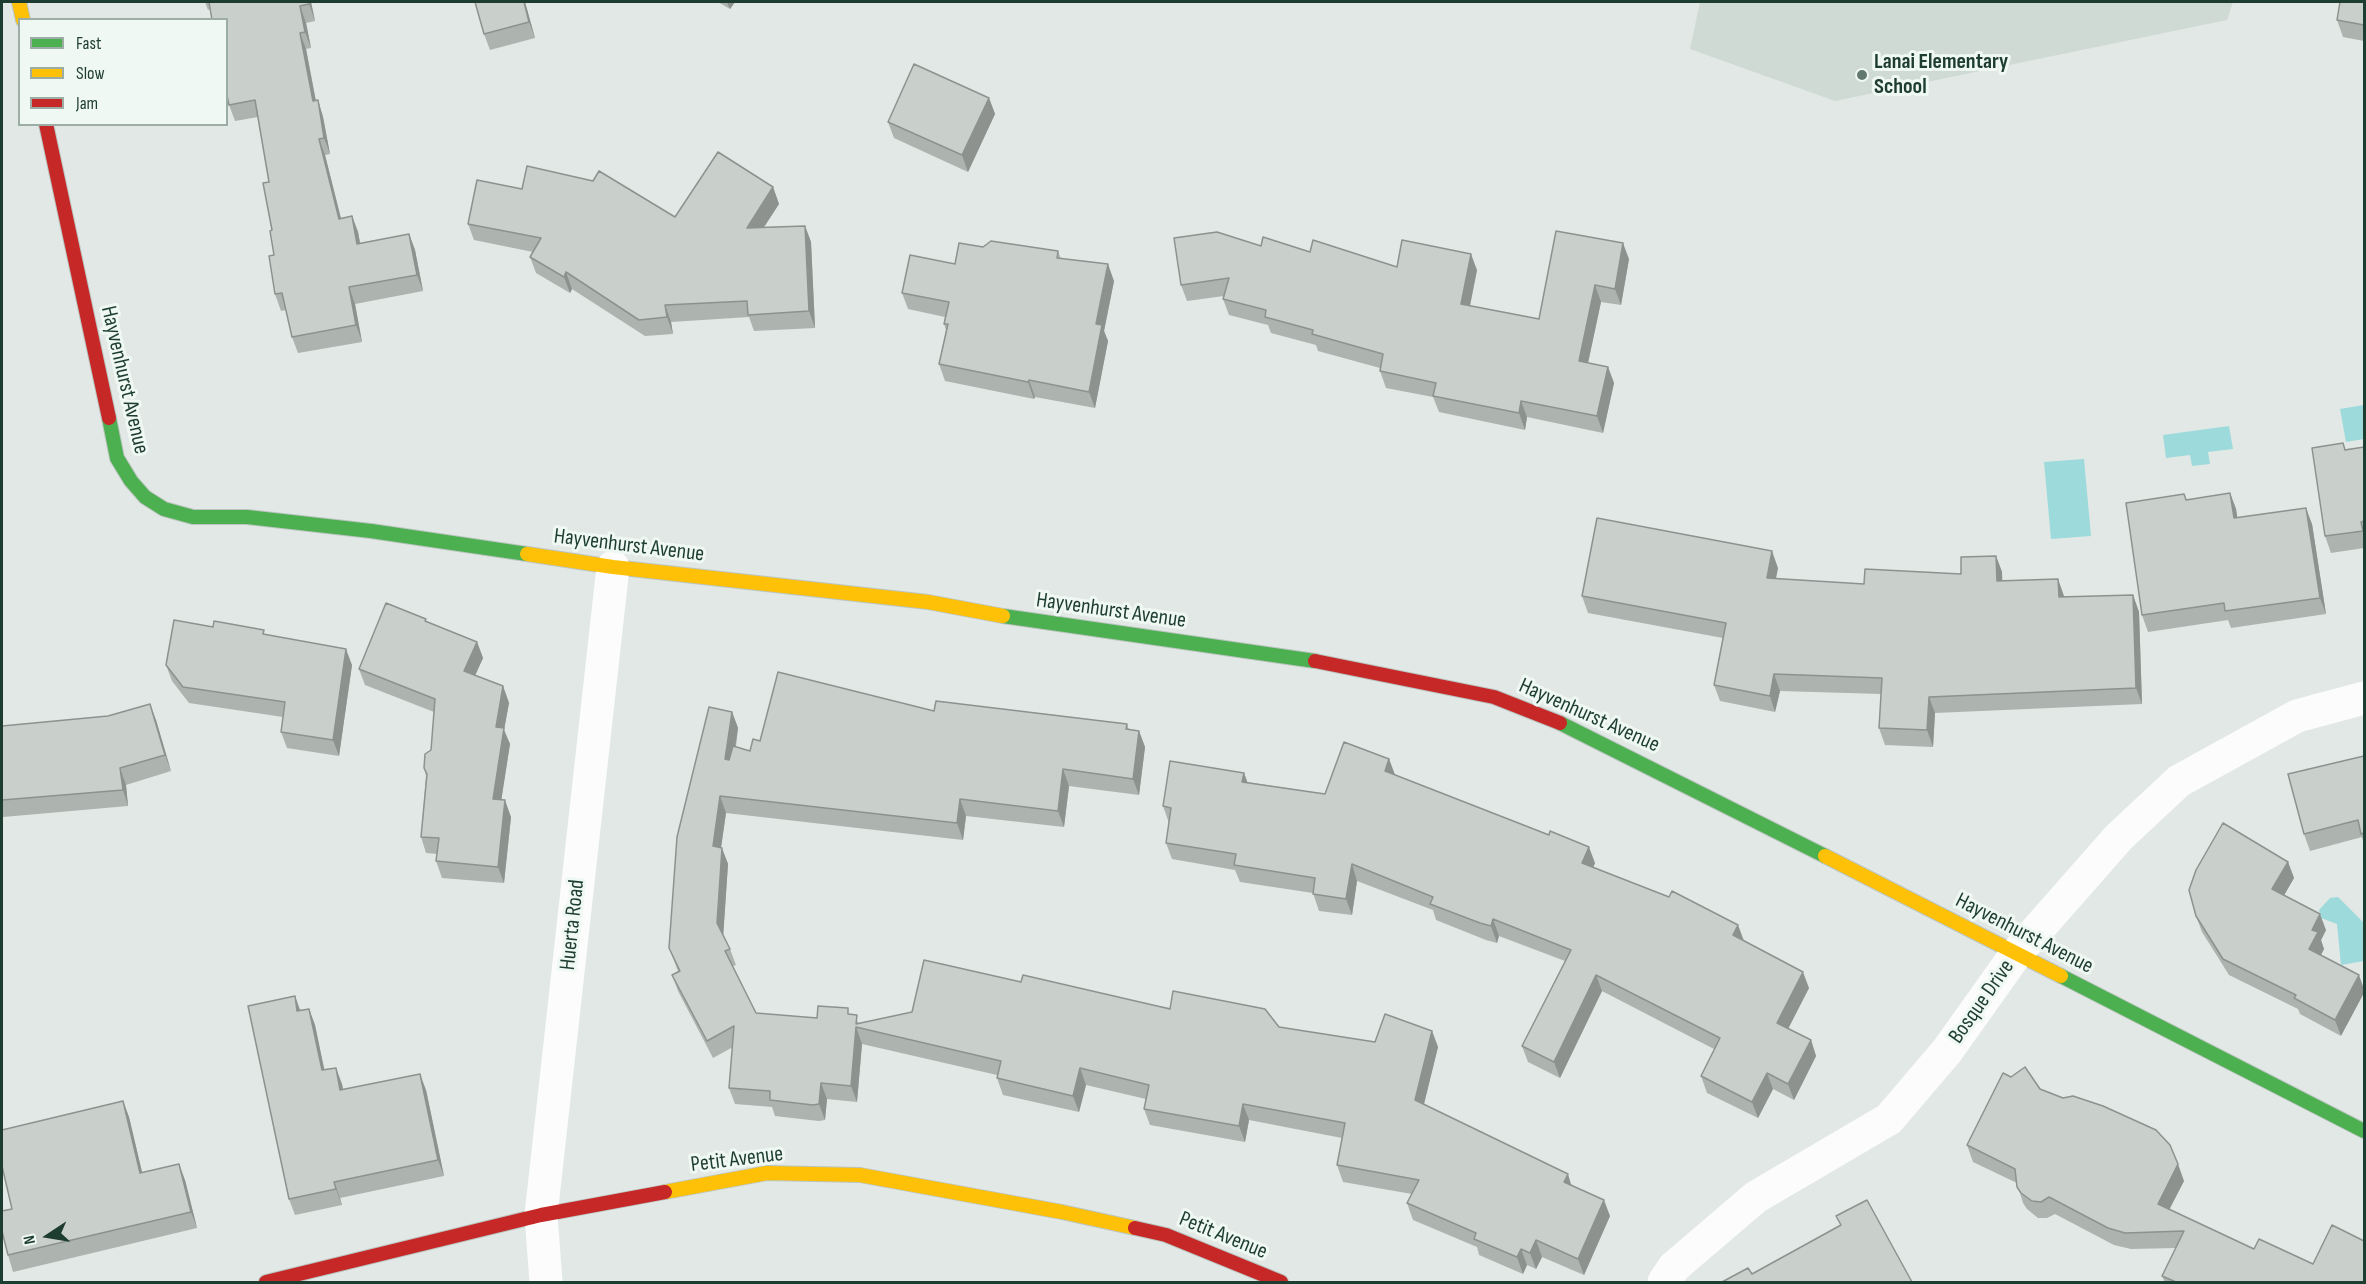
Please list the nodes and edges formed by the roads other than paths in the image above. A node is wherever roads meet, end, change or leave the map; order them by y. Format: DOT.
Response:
graph roads {
  1 [pos="19,2"];
  2 [pos="23,18"];
  3 [pos="46,126"];
  4 [pos="613,567"];
  5 [pos="2364,698"];
  6 [pos="2016,954"];
  7 [pos="2364,1131"];
  8 [pos="541,1215"];
  9 [pos="266,1282"];
  10 [pos="546,1282"];
  11 [pos="1281,1282"];
  12 [pos="1664,1282"];
  1 -- 2 [label="main road"];
  3 -- 4 [label="main road, Hayvenhurst Avenue"];
  4 -- 6 [label="main road, Hayvenhurst Avenue"];
  4 -- 8 [label="street, Huerta Road"];
  5 -- 6 [label="street, Bosque Drive"];
  6 -- 7 [label="main road, Hayvenhurst Avenue"];
  6 -- 12 [label="street, Bosque Drive"];
  8 -- 9 [label="main road, Petit Avenue"];
  8 -- 10 [label="street, Huerta Road"];
  8 -- 11 [label="main road, Petit Avenue"];
}
